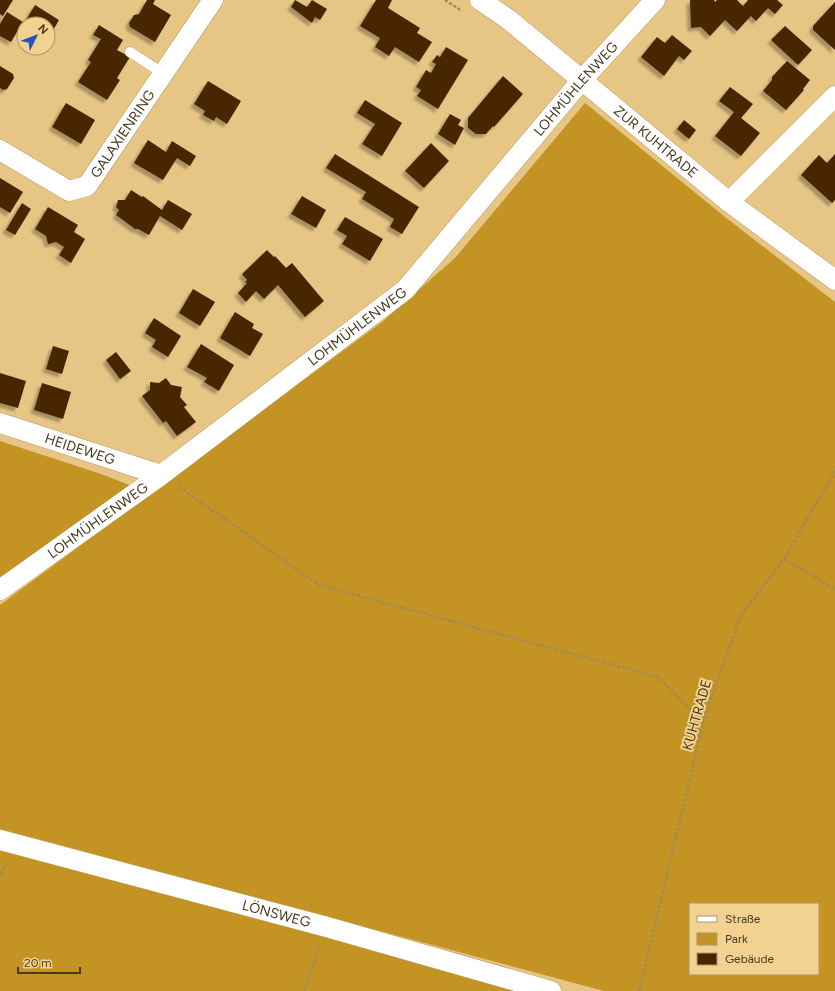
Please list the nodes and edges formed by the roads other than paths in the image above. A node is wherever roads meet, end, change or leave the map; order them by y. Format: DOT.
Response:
graph roads {
  1 [pos="213,0"];
  2 [pos="480,0"];
  3 [pos="655,0"];
  4 [pos="130,52"];
  5 [pos="164,74"];
  6 [pos="581,81"];
  7 [pos="835,96"];
  8 [pos="0,150"];
  9 [pos="729,202"];
  10 [pos="835,280"];
  11 [pos="0,423"];
  12 [pos="161,475"];
  13 [pos="0,590"];
  14 [pos="0,840"];
  15 [pos="551,991"];
  1 -- 5 [label="street, GALAXIENRING"];
  2 -- 6 [label="street, ZUR KUHTRADE"];
  3 -- 6 [label="street, LOHMÜHLENWEG"];
  4 -- 5 [label="lane"];
  5 -- 8 [label="street, GALAXIENRING"];
  6 -- 9 [label="street, ZUR KUHTRADE"];
  6 -- 12 [label="street, LOHMÜHLENWEG"];
  7 -- 9 [label="street"];
  9 -- 10 [label="street, ZUR KUHTRADE"];
  11 -- 12 [label="street, HEIDEWEG"];
  12 -- 13 [label="street, LOHMÜHLENWEG"];
  14 -- 15 [label="street, LÖNSWEG"];
}
